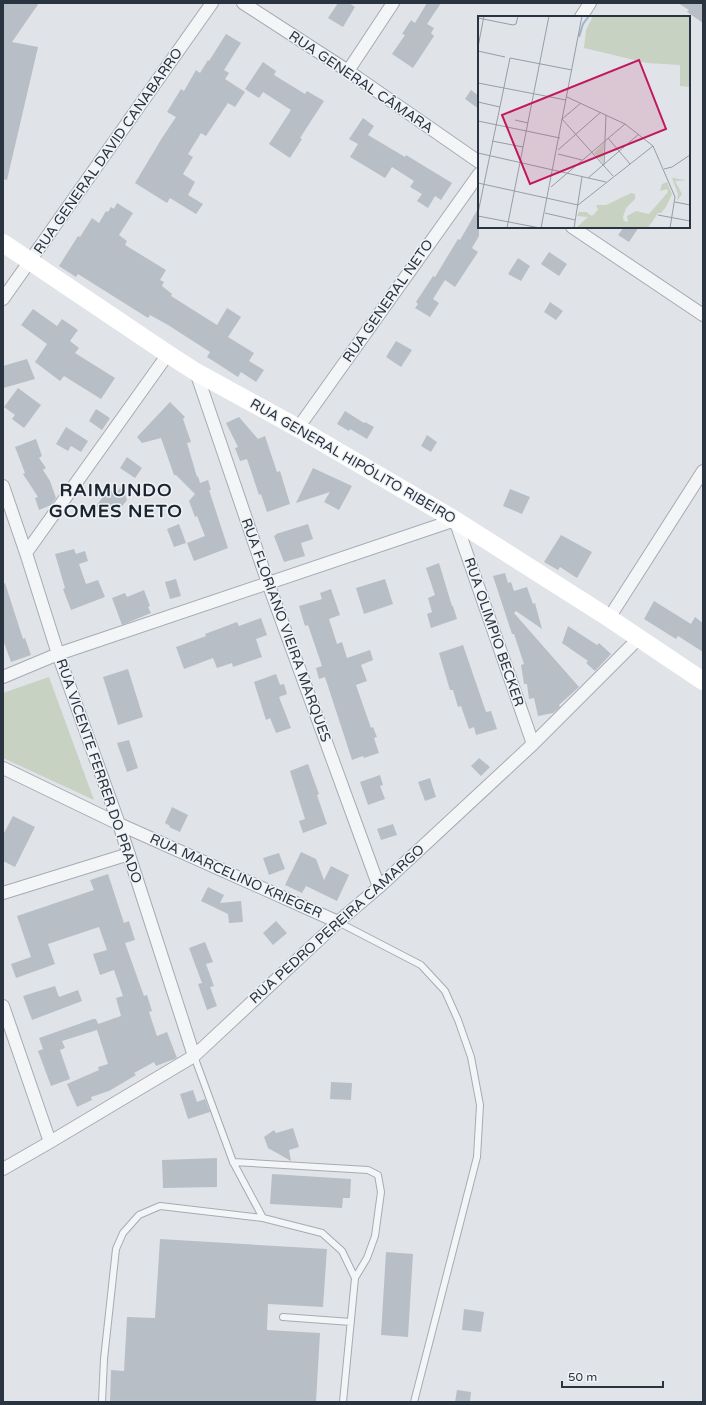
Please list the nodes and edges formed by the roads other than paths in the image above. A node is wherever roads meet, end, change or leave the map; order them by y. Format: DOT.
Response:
graph roads {
  1 [pos="212,3"];
  2 [pos="243,3"];
  3 [pos="394,3"];
  4 [pos="590,3"];
  5 [pos="582,16"];
  6 [pos="348,71"];
  7 [pos="478,161"];
  8 [pos="478,175"];
  9 [pos="573,228"];
  10 [pos="3,242"];
  11 [pos="30,261"];
  12 [pos="3,300"];
  13 [pos="703,315"];
  14 [pos="168,354"];
  15 [pos="196,372"];
  16 [pos="298,428"];
  17 [pos="703,471"];
  18 [pos="3,486"];
  19 [pos="455,520"];
  20 [pos="26,553"];
  21 [pos="268,583"];
  22 [pos="609,618"];
  23 [pos="640,638"];
  24 [pos="58,654"];
  25 [pos="3,677"];
  26 [pos="703,682"];
  27 [pos="532,744"];
  28 [pos="3,768"];
  29 [pos="119,824"];
  30 [pos="129,854"];
  31 [pos="379,887"];
  32 [pos="3,893"];
  33 [pos="338,922"];
  34 [pos="3,1006"];
  35 [pos="194,1056"];
  36 [pos="50,1142"];
  37 [pos="233,1162"];
  38 [pos="3,1169"];
  39 [pos="262,1218"];
  40 [pos="355,1278"];
  41 [pos="283,1317"];
  42 [pos="351,1322"];
  43 [pos="102,1402"];
  44 [pos="343,1402"];
  45 [pos="414,1402"];
  1 -- 11 [label="street, RUA GENERAL DAVID CANABARRO"];
  2 -- 6 [label="street, RUA GENERAL CÂMARA"];
  3 -- 6 [label="street"];
  4 -- 5 [label="street"];
  6 -- 7 [label="street, RUA GENERAL CÂMARA"];
  8 -- 16 [label="street, RUA GENERAL NETO"];
  9 -- 13 [label="street"];
  10 -- 11 [label="street, RUA GENERAL HIPÓLITO RIBEIRO"];
  11 -- 12 [label="street, RUA GENERAL DAVID CANABARRO"];
  11 -- 14 [label="street, RUA GENERAL HIPÓLITO RIBEIRO"];
  14 -- 15 [label="street, RUA GENERAL HIPÓLITO RIBEIRO"];
  14 -- 20 [label="street"];
  15 -- 16 [label="street, RUA GENERAL HIPÓLITO RIBEIRO"];
  15 -- 21 [label="street, RUA FLORIANO VIEIRA MARQUES"];
  16 -- 19 [label="street, RUA GENERAL HIPÓLITO RIBEIRO"];
  17 -- 22 [label="street"];
  18 -- 20 [label="street, RUA VICENTE FERRER DO PRADO"];
  19 -- 21 [label="street"];
  19 -- 22 [label="street, RUA GENERAL HIPÓLITO RIBEIRO"];
  19 -- 27 [label="street, RUA OLIMPIO BECKER"];
  20 -- 24 [label="street, RUA VICENTE FERRER DO PRADO"];
  21 -- 24 [label="street"];
  21 -- 31 [label="street, RUA FLORIANO VIEIRA MARQUES"];
  22 -- 23 [label="street, RUA GENERAL HIPÓLITO RIBEIRO"];
  23 -- 26 [label="street, RUA GENERAL HIPÓLITO RIBEIRO"];
  23 -- 27 [label="street, RUA PEDRO PEREIRA CAMARGO"];
  24 -- 25 [label="street"];
  24 -- 29 [label="street, RUA VICENTE FERRER DO PRADO"];
  27 -- 31 [label="street, RUA PEDRO PEREIRA CAMARGO"];
  28 -- 29 [label="street, RUA MARCELINO KRIEGER"];
  29 -- 30 [label="street, RUA VICENTE FERRER DO PRADO"];
  29 -- 33 [label="street, RUA MARCELINO KRIEGER"];
  30 -- 32 [label="street"];
  30 -- 35 [label="street, RUA VICENTE FERRER DO PRADO"];
  31 -- 33 [label="street, RUA PEDRO PEREIRA CAMARGO"];
  33 -- 35 [label="street, RUA PEDRO PEREIRA CAMARGO"];
  33 -- 45 [label="lane"];
  34 -- 36 [label="street"];
  35 -- 36 [label="street, RUA PEDRO PEREIRA CAMARGO"];
  35 -- 37 [label="lane"];
  36 -- 38 [label="street, RUA PEDRO PEREIRA CAMARGO"];
  37 -- 39 [label="lane"];
  37 -- 40 [label="lane"];
  39 -- 40 [label="lane"];
  39 -- 43 [label="lane"];
  40 -- 42 [label="lane"];
  41 -- 42 [label="lane"];
  42 -- 44 [label="lane"];
}
